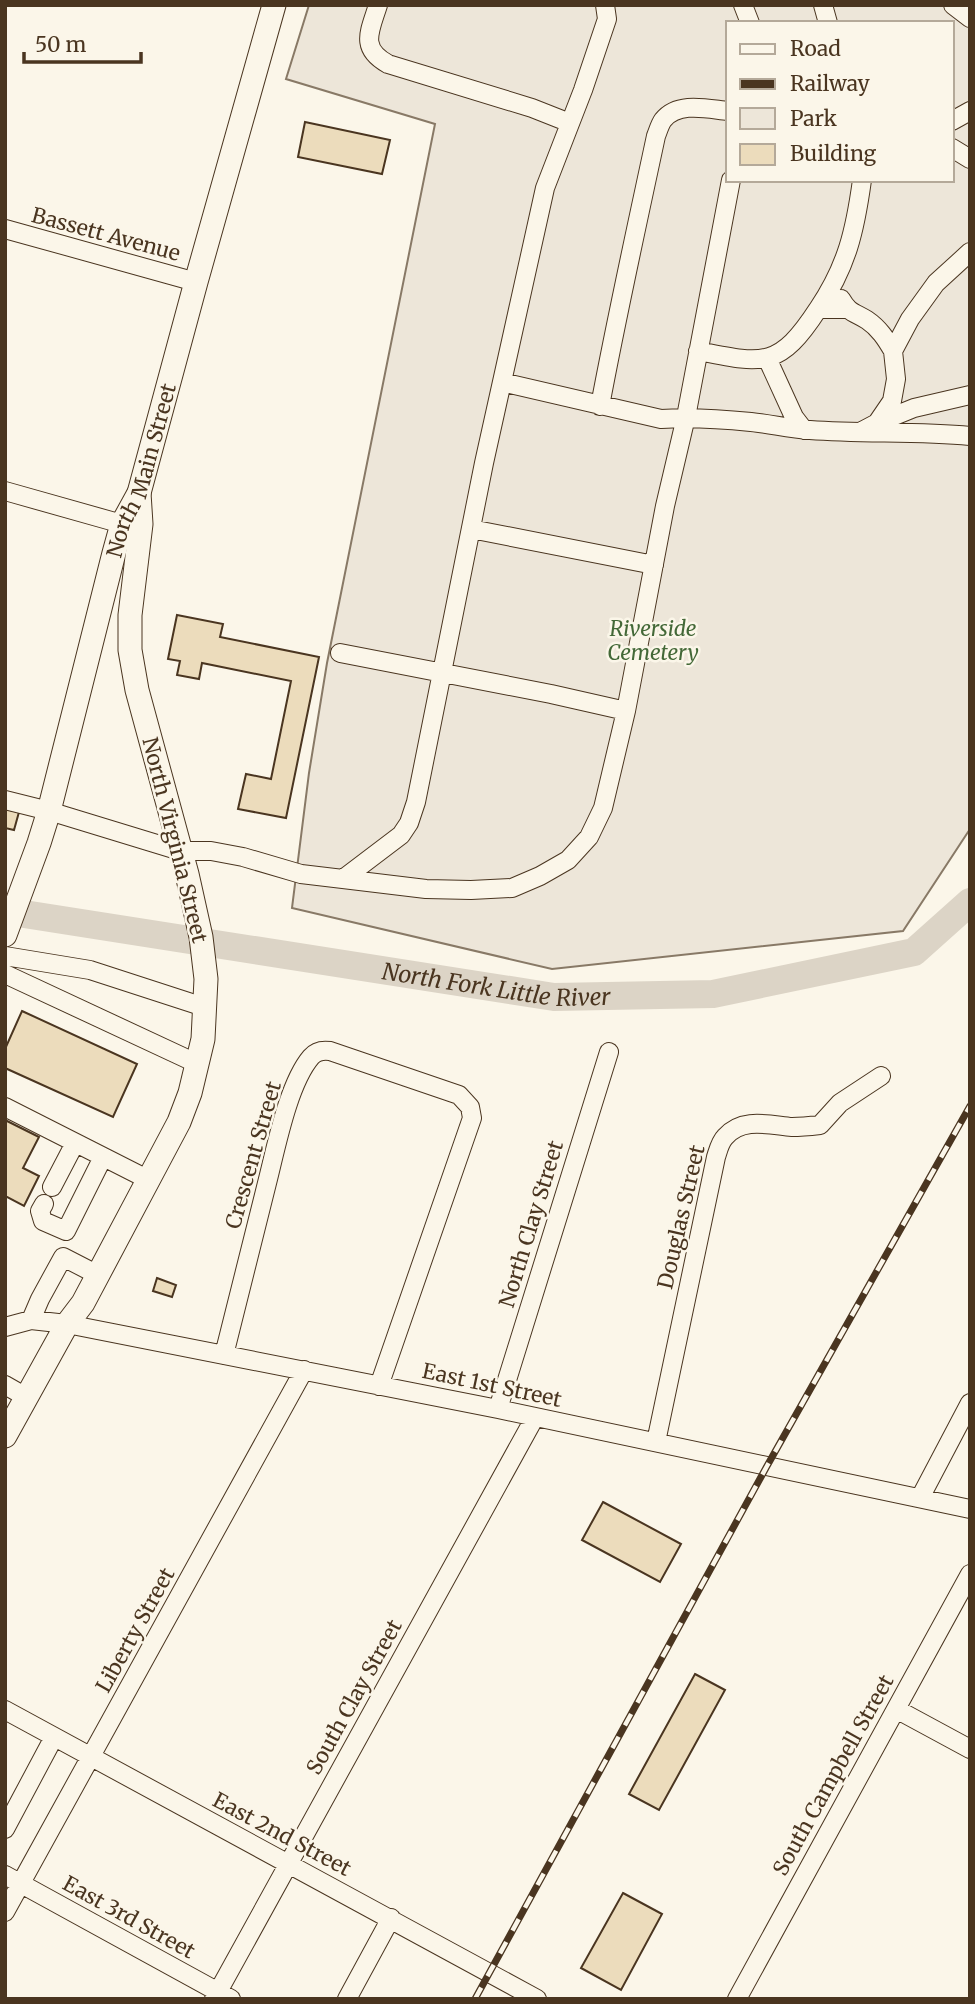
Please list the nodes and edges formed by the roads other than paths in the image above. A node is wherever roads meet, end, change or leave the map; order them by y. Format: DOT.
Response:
graph roads {
  1 [pos="274,5"];
  2 [pos="378,5"];
  3 [pos="605,5"];
  4 [pos="953,5"];
  5 [pos="970,18"];
  6 [pos="726,111"];
  7 [pos="970,111"];
  8 [pos="954,120"];
  9 [pos="570,123"];
  10 [pos="954,149"];
  11 [pos="970,159"];
  12 [pos="731,182"];
  13 [pos="862,182"];
  14 [pos="5,229"];
  15 [pos="970,252"];
  16 [pos="196,282"];
  17 [pos="834,287"];
  18 [pos="818,309"];
  19 [pos="847,309"];
  20 [pos="698,351"];
  21 [pos="893,351"];
  22 [pos="767,359"];
  23 [pos="896,379"];
  24 [pos="502,382"];
  25 [pos="970,394"];
  26 [pos="600,405"];
  27 [pos="914,408"];
  28 [pos="686,417"];
  29 [pos="877,423"];
  30 [pos="804,430"];
  31 [pos="860,432"];
  32 [pos="943,433"];
  33 [pos="970,436"];
  34 [pos="5,491"];
  35 [pos="139,493"];
  36 [pos="122,524"];
  37 [pos="471,528"];
  38 [pos="654,565"];
  39 [pos="340,653"];
  40 [pos="442,673"];
  41 [pos="626,711"];
  42 [pos="5,800"];
  43 [pos="48,811"];
  44 [pos="180,851"];
  45 [pos="343,879"];
  46 [pos="5,935"];
  47 [pos="5,957"];
  48 [pos="5,974"];
  49 [pos="204,1007"];
  50 [pos="608,1052"];
  51 [pos="198,1064"];
  52 [pos="881,1076"];
  53 [pos="5,1107"];
  54 [pos="75,1143"];
  55 [pos="103,1157"];
  56 [pos="149,1180"];
  57 [pos="52,1187"];
  58 [pos="44,1204"];
  59 [pos="98,1275"];
  60 [pos="31,1320"];
  61 [pos="67,1324"];
  62 [pos="5,1327"];
  63 [pos="224,1355"];
  64 [pos="304,1370"];
  65 [pos="5,1385"];
  66 [pos="379,1385"];
  67 [pos="26,1397"];
  68 [pos="970,1403"];
  69 [pos="498,1409"];
  70 [pos="535,1417"];
  71 [pos="5,1436"];
  72 [pos="656,1442"];
  73 [pos="920,1498"];
  74 [pos="970,1509"];
  75 [pos="970,1574"];
  76 [pos="896,1709"];
  77 [pos="5,1710"];
  78 [pos="54,1737"];
  79 [pos="970,1749"];
  80 [pos="91,1757"];
  81 [pos="5,1829"];
  82 [pos="288,1864"];
  83 [pos="13,1880"];
  84 [pos="5,1912"];
  85 [pos="391,1918"];
  86 [pos="221,1996"];
  87 [pos="347,1999"];
  88 [pos="537,1999"];
  89 [pos="737,1999"];
  1 -- 16 [label="main road, North Main Street"];
  2 -- 9 [label="street"];
  3 -- 9 [label="street"];
  4 -- 5 [label="street"];
  6 -- 26 [label="street"];
  7 -- 8 [label="street"];
  9 -- 24 [label="street"];
  10 -- 11 [label="street"];
  12 -- 20 [label="street"];
  13 -- 17 [label="street"];
  14 -- 16 [label="street, Bassett Avenue"];
  15 -- 21 [label="street"];
  16 -- 35 [label="main road, North Main Street"];
  17 -- 18 [label="street"];
  17 -- 19 [label="street"];
  18 -- 19 [label="street"];
  18 -- 22 [label="street"];
  19 -- 21 [label="street"];
  20 -- 22 [label="street"];
  20 -- 28 [label="street"];
  21 -- 23 [label="street"];
  22 -- 30 [label="street"];
  23 -- 27 [label="street"];
  23 -- 29 [label="street"];
  24 -- 26 [label="street"];
  24 -- 37 [label="street"];
  25 -- 27 [label="street"];
  26 -- 28 [label="street"];
  27 -- 29 [label="street"];
  27 -- 32 [label="street"];
  28 -- 30 [label="street"];
  28 -- 38 [label="street"];
  29 -- 31 [label="street"];
  30 -- 31 [label="street"];
  31 -- 32 [label="street"];
  32 -- 33 [label="street"];
  34 -- 36 [label="street"];
  35 -- 36 [label="main road, North Main Street"];
  35 -- 44 [label="main road, North Virginia Street"];
  36 -- 43 [label="main road, North Main Street"];
  37 -- 38 [label="street"];
  37 -- 40 [label="street"];
  38 -- 41 [label="street"];
  39 -- 40 [label="street"];
  40 -- 41 [label="street"];
  40 -- 45 [label="street"];
  41 -- 45 [label="street"];
  42 -- 43 [label="street"];
  43 -- 44 [label="street"];
  43 -- 46 [label="main road, North Main Street"];
  44 -- 45 [label="street"];
  44 -- 49 [label="main road, North Virginia Street"];
  47 -- 49 [label="street"];
  48 -- 51 [label="street"];
  49 -- 51 [label="main road, North Virginia Street"];
  50 -- 69 [label="street, North Clay Street"];
  51 -- 56 [label="main road, North Virginia Street"];
  52 -- 72 [label="street, Douglas Street"];
  53 -- 54 [label="street"];
  54 -- 55 [label="street"];
  54 -- 57 [label="street"];
  55 -- 56 [label="street"];
  55 -- 58 [label="street"];
  56 -- 59 [label="main road, North Virginia Street"];
  59 -- 60 [label="street"];
  59 -- 61 [label="main road, North Virginia Street"];
  60 -- 61 [label="street, East 1st Street"];
  60 -- 62 [label="street, East 1st Street"];
  61 -- 63 [label="street, East 1st Street"];
  61 -- 67 [label="main road, North Virginia Street"];
  63 -- 64 [label="street, East 1st Street"];
  63 -- 66 [label="street, Crescent Street"];
  64 -- 66 [label="street, East 1st Street"];
  64 -- 80 [label="street, Liberty Street"];
  65 -- 67 [label="street"];
  66 -- 69 [label="street, East 1st Street"];
  67 -- 71 [label="main road, North Virginia Street"];
  68 -- 73 [label="street"];
  69 -- 70 [label="street, East 1st Street"];
  70 -- 72 [label="street, East 1st Street"];
  70 -- 82 [label="street, South Clay Street"];
  72 -- 73 [label="street, East 1st Street"];
  73 -- 74 [label="street, East 1st Street"];
  75 -- 76 [label="street, South Campbell Street"];
  76 -- 79 [label="street"];
  76 -- 89 [label="street, South Campbell Street"];
  77 -- 78 [label="street, East 2nd Street"];
  78 -- 80 [label="street, East 2nd Street"];
  78 -- 81 [label="street"];
  80 -- 82 [label="street, East 2nd Street"];
  80 -- 83 [label="street, Liberty Street"];
  82 -- 85 [label="street, East 2nd Street"];
  82 -- 86 [label="street, South Clay Street"];
  83 -- 84 [label="street, Liberty Street"];
  83 -- 86 [label="street, East 3rd Street"];
  85 -- 87 [label="street"];
  85 -- 88 [label="street, East 2nd Street"];
}
